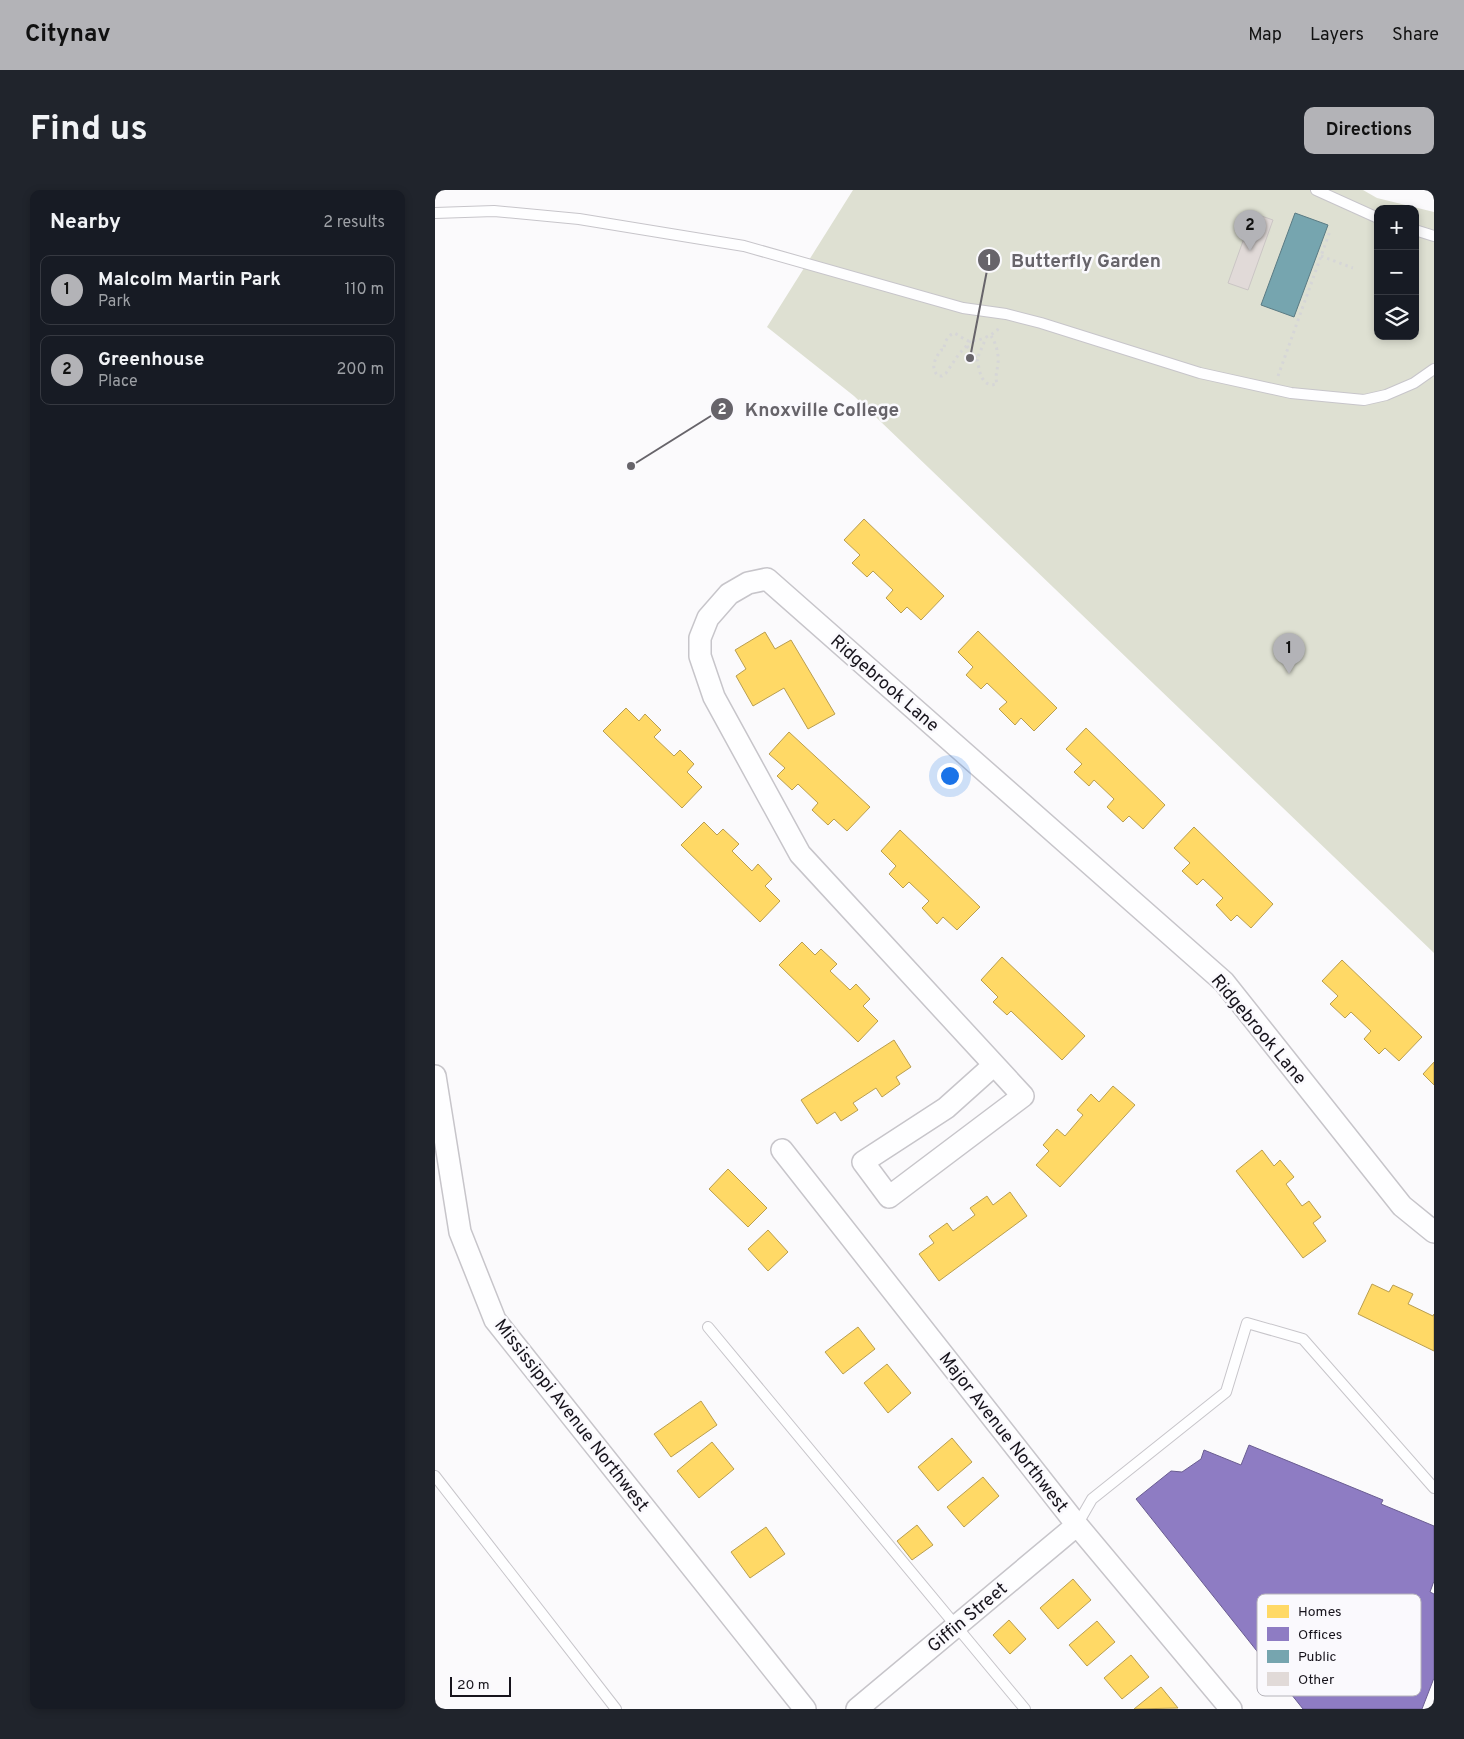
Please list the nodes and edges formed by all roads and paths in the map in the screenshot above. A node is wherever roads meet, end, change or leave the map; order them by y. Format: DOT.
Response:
graph roads {
  1 [pos="1316,190"];
  2 [pos="435,212"];
  3 [pos="1374,216"];
  4 [pos="1330,230"];
  5 [pos="1419,231"];
  6 [pos="1434,236"];
  7 [pos="1321,256"];
  8 [pos="1353,268"];
  9 [pos="1006,314"];
  10 [pos="991,336"];
  11 [pos="986,338"];
  12 [pos="971,341"];
  13 [pos="967,346"];
  14 [pos="977,359"];
  15 [pos="1281,364"];
  16 [pos="1434,369"];
  17 [pos="994,1065"];
  18 [pos="435,1076"];
  19 [pos="782,1150"];
  20 [pos="1434,1232"];
  21 [pos="708,1327"];
  22 [pos="435,1476"];
  23 [pos="1434,1488"];
  24 [pos="1077,1525"];
  25 [pos="956,1626"];
  26 [pos="617,1709"];
  27 [pos="805,1709"];
  28 [pos="857,1709"];
  29 [pos="1025,1709"];
  30 [pos="1231,1709"];
  1 -- 3 [label="lane"];
  2 -- 9 [label="lane"];
  4 -- 7 [label="path"];
  5 -- 6 [label="lane"];
  7 -- 8 [label="path"];
  7 -- 15 [label="path"];
  9 -- 10 [label="path"];
  9 -- 16 [label="lane"];
  10 -- 11 [label="path"];
  10 -- 14 [label="path"];
  11 -- 12 [label="path"];
  11 -- 14 [label="path"];
  12 -- 13 [label="path"];
  12 -- 13 [label="path"];
  13 -- 14 [label="path"];
  17 -- 17 [label="street, Ridgebrook Lane"];
  17 -- 20 [label="street, Ridgebrook Lane"];
  18 -- 27 [label="street, Mississippi Avenue Northwest"];
  19 -- 24 [label="street, Major Avenue Northwest"];
  21 -- 25 [label="lane"];
  22 -- 26 [label="lane"];
  23 -- 24 [label="lane"];
  24 -- 25 [label="street, Giffin Street"];
  24 -- 30 [label="street, Major Avenue Northwest"];
  25 -- 28 [label="street, Giffin Street"];
  25 -- 29 [label="lane"];
}
